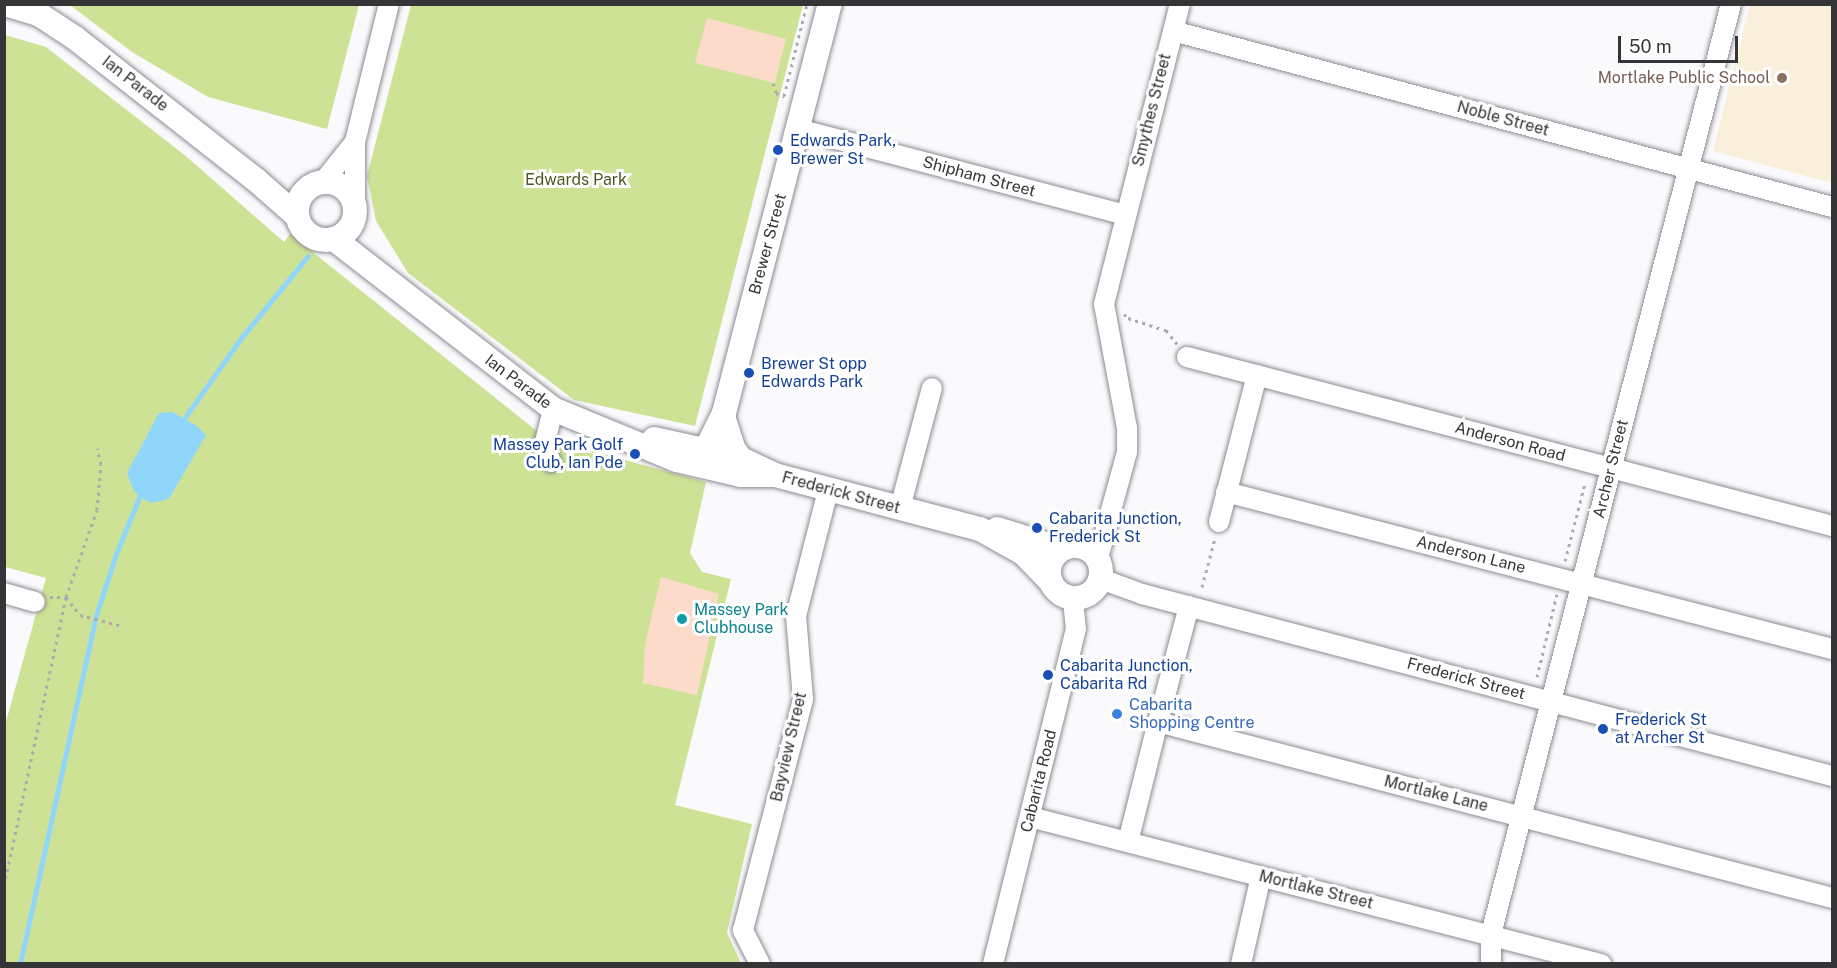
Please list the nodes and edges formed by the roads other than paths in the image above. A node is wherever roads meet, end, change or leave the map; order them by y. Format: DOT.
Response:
graph roads {
  1 [pos="5,4"];
  2 [pos="389,4"];
  3 [pos="830,4"];
  4 [pos="1180,4"];
  5 [pos="1731,4"];
  6 [pos="1173,31"];
  7 [pos="798,129"];
  8 [pos="354,142"];
  9 [pos="1688,169"];
  10 [pos="255,178"];
  11 [pos="314,186"];
  12 [pos="1833,207"];
  13 [pos="355,212"];
  14 [pos="1125,215"];
  15 [pos="293,222"];
  16 [pos="327,246"];
  17 [pos="380,273"];
  18 [pos="1187,357"];
  19 [pos="1257,375"];
  20 [pos="932,388"];
  21 [pos="553,409"];
  22 [pos="721,458"];
  23 [pos="551,462"];
  24 [pos="1611,468"];
  25 [pos="775,476"];
  26 [pos="828,490"];
  27 [pos="1227,492"];
  28 [pos="900,508"];
  29 [pos="1219,522"];
  30 [pos="1833,526"];
  31 [pos="980,529"];
  32 [pos="1066,547"];
  33 [pos="1099,568"];
  34 [pos="1051,582"];
  35 [pos="1582,583"];
  36 [pos="4,593"];
  37 [pos="1073,598"];
  38 [pos="35,602"];
  39 [pos="1189,606"];
  40 [pos="1833,650"];
  41 [pos="1551,702"];
  42 [pos="1158,722"];
  43 [pos="1833,776"];
  44 [pos="1522,816"];
  45 [pos="1030,817"];
  46 [pos="1128,842"];
  47 [pos="1262,876"];
  48 [pos="1833,898"];
  49 [pos="1491,934"];
  50 [pos="760,963"];
  51 [pos="993,963"];
  52 [pos="1241,963"];
  53 [pos="1491,963"];
  54 [pos="1601,963"];
  1 -- 10 [label="main road, Ian Parade"];
  2 -- 8 [label="street"];
  3 -- 7 [label="main road, Brewer Street"];
  4 -- 6 [label="street, Smythes Street"];
  5 -- 9 [label="street, Archer Street"];
  6 -- 9 [label="street, Noble Street"];
  6 -- 14 [label="street, Smythes Street"];
  7 -- 14 [label="street, Shipham Street"];
  7 -- 22 [label="main road, Brewer Street"];
  8 -- 11 [label="street"];
  8 -- 13 [label="street"];
  9 -- 12 [label="street, Noble Street"];
  9 -- 24 [label="street, Archer Street"];
  10 -- 11 [label="main road, Ian Parade"];
  10 -- 15 [label="main road, Ian Parade"];
  11 -- 13 [label="main road, Ian Parade"];
  11 -- 15 [label="main road"];
  13 -- 16 [label="main road"];
  13 -- 17 [label="main road, Ian Parade"];
  14 -- 33 [label="street"];
  15 -- 16 [label="main road, Ian Parade"];
  16 -- 17 [label="main road, Ian Parade"];
  17 -- 21 [label="main road, Ian Parade"];
  18 -- 19 [label="street, Anderson Road"];
  19 -- 24 [label="street, Anderson Road"];
  19 -- 27 [label="street"];
  20 -- 28 [label="street"];
  21 -- 22 [label="main road, Ian Parade"];
  21 -- 23 [label="street"];
  22 -- 25 [label="main road, Ian Parade"];
  24 -- 30 [label="street, Anderson Road"];
  24 -- 35 [label="street, Archer Street"];
  25 -- 26 [label="main road, Frederick Street"];
  26 -- 28 [label="main road, Frederick Street"];
  26 -- 50 [label="street, Bayview Street"];
  27 -- 29 [label="street"];
  27 -- 35 [label="street, Anderson Lane"];
  28 -- 31 [label="main road, Frederick Street"];
  31 -- 32 [label="main road, Frederick Street"];
  31 -- 34 [label="main road, Frederick Street"];
  32 -- 33 [label="main road"];
  32 -- 34 [label="main road"];
  33 -- 37 [label="main road"];
  33 -- 39 [label="street, Frederick Street"];
  34 -- 37 [label="main road"];
  35 -- 40 [label="street, Anderson Lane"];
  35 -- 41 [label="street, Archer Street"];
  36 -- 38 [label="street"];
  37 -- 45 [label="street, Cabarita Road"];
  39 -- 41 [label="street, Frederick Street"];
  39 -- 42 [label="street"];
  41 -- 43 [label="street, Frederick Street"];
  41 -- 44 [label="street, Archer Street"];
  42 -- 44 [label="street, Mortlake Lane"];
  42 -- 46 [label="street"];
  44 -- 48 [label="street, Mortlake Lane"];
  44 -- 49 [label="street, Archer Street"];
  45 -- 46 [label="street, Mortlake Street"];
  45 -- 51 [label="street, Cabarita Road"];
  46 -- 47 [label="street, Mortlake Street"];
  47 -- 49 [label="street, Mortlake Street"];
  47 -- 52 [label="street"];
  49 -- 53 [label="street, Archer Street"];
  49 -- 54 [label="street, Mortlake Street"];
}
